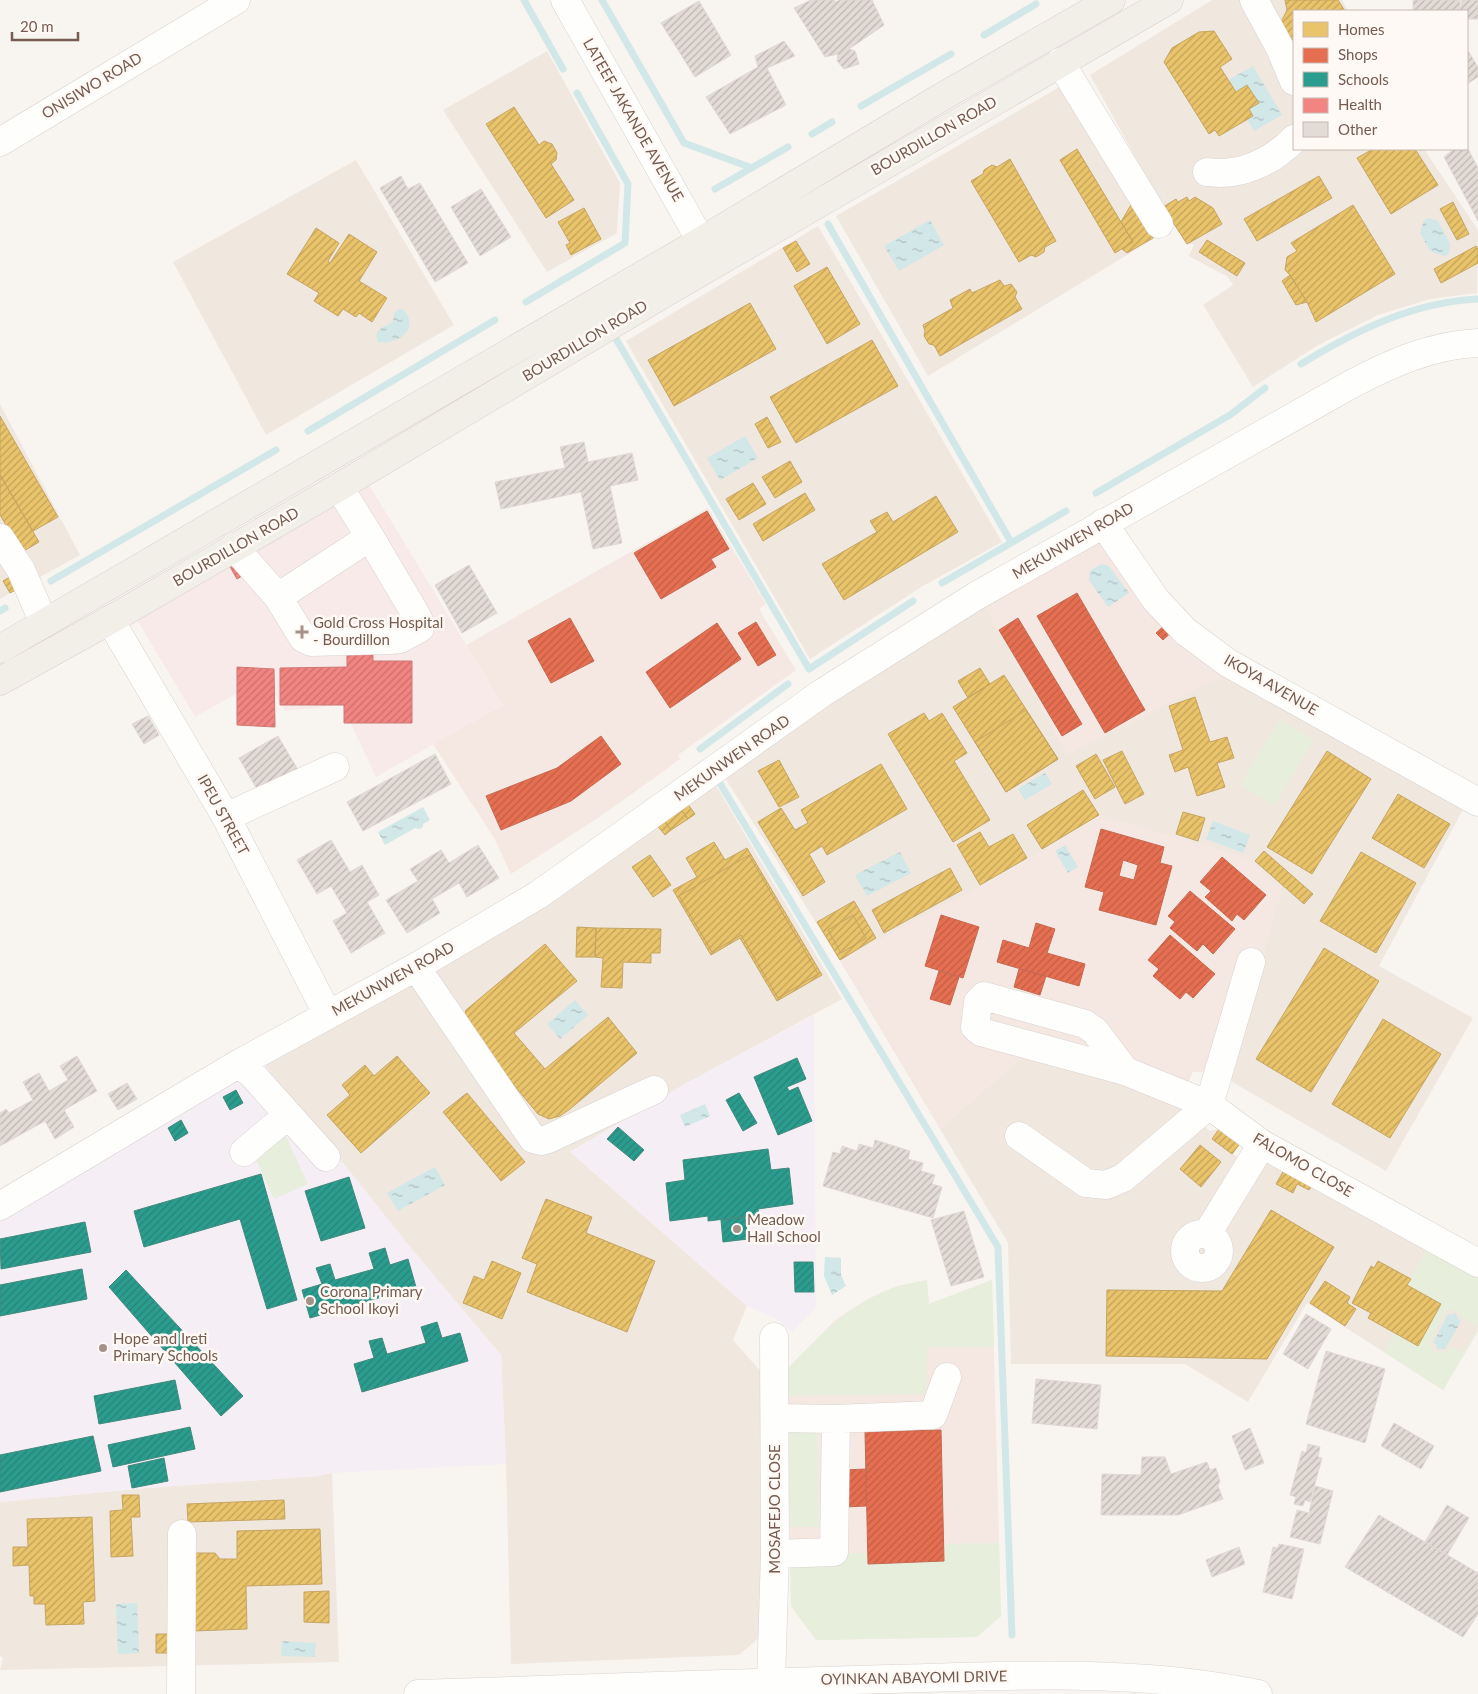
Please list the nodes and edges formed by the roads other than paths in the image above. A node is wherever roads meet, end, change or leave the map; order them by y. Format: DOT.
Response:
graph roads {
  1 [pos="236,0"];
  2 [pos="565,0"];
  3 [pos="1112,0"];
  4 [pos="1169,0"];
  5 [pos="1254,0"];
  6 [pos="1060,62"];
  7 [pos="1293,79"];
  8 [pos="1,138"];
  9 [pos="1293,141"];
  10 [pos="1207,172"];
  11 [pos="1159,224"];
  12 [pos="701,240"];
  13 [pos="1478,342"];
  14 [pos="339,487"];
  15 [pos="1103,523"];
  16 [pos="0,538"];
  17 [pos="370,538"];
  18 [pos="234,548"];
  19 [pos="278,597"];
  20 [pos="110,620"];
  21 [pos="44,623"];
  22 [pos="0,649"];
  23 [pos="0,681"];
  24 [pos="335,767"];
  25 [pos="1478,802"];
  26 [pos="226,816"];
  27 [pos="1251,962"];
  28 [pos="416,968"];
  29 [pos="328,1015"];
  30 [pos="238,1064"];
  31 [pos="1125,1071"];
  32 [pos="654,1090"];
  33 [pos="1209,1105"];
  34 [pos="288,1115"];
  35 [pos="1019,1136"];
  36 [pos="1262,1144"];
  37 [pos="244,1152"];
  38 [pos="326,1156"];
  39 [pos="0,1206"];
  40 [pos="1207,1234"];
  41 [pos="1478,1263"];
  42 [pos="774,1337"];
  43 [pos="947,1377"];
  44 [pos="774,1418"];
  45 [pos="836,1419"];
  46 [pos="182,1534"];
  47 [pos="776,1554"];
  48 [pos="771,1682"];
  49 [pos="181,1694"];
  50 [pos="418,1694"];
  51 [pos="1258,1694"];
  1 -- 8 [label="street, ONISIWO ROAD"];
  2 -- 12 [label="street, LATEEF JAKANDE AVENUE"];
  3 -- 12 [label="main road, BOURDILLON ROAD"];
  4 -- 6 [label="main road, BOURDILLON ROAD"];
  5 -- 7 [label="street"];
  6 -- 11 [label="street"];
  6 -- 14 [label="main road, BOURDILLON ROAD"];
  9 -- 10 [label="street"];
  12 -- 21 [label="main road, BOURDILLON ROAD"];
  13 -- 15 [label="street, MEKUNWEN ROAD"];
  14 -- 17 [label="street"];
  14 -- 18 [label="main road, BOURDILLON ROAD"];
  15 -- 25 [label="street, IKOYA AVENUE"];
  15 -- 28 [label="street, MEKUNWEN ROAD"];
  16 -- 21 [label="street"];
  17 -- 19 [label="street"];
  17 -- 19 [label="street"];
  18 -- 19 [label="street"];
  18 -- 20 [label="main road, BOURDILLON ROAD"];
  20 -- 23 [label="main road, BOURDILLON ROAD"];
  20 -- 26 [label="street, IPEU STREET"];
  21 -- 22 [label="main road, BOURDILLON ROAD"];
  24 -- 26 [label="street"];
  26 -- 29 [label="street, IPEU STREET"];
  27 -- 33 [label="street"];
  28 -- 29 [label="street, MEKUNWEN ROAD"];
  28 -- 32 [label="street"];
  29 -- 30 [label="street, MEKUNWEN ROAD"];
  30 -- 34 [label="street"];
  30 -- 39 [label="street, MEKUNWEN ROAD"];
  31 -- 31 [label="street, FALOMO CLOSE"];
  31 -- 33 [label="street, FALOMO CLOSE"];
  33 -- 35 [label="street"];
  33 -- 36 [label="street, FALOMO CLOSE"];
  34 -- 37 [label="street"];
  34 -- 38 [label="street"];
  36 -- 40 [label="street"];
  36 -- 41 [label="street, FALOMO CLOSE"];
  42 -- 44 [label="street, MOSAFEJO CLOSE"];
  43 -- 45 [label="street"];
  44 -- 45 [label="street"];
  44 -- 47 [label="street, MOSAFEJO CLOSE"];
  45 -- 47 [label="street"];
  46 -- 49 [label="street"];
  47 -- 48 [label="street, MOSAFEJO CLOSE"];
  48 -- 50 [label="street, OYINKAN ABAYOMI DRIVE"];
  48 -- 51 [label="street, OYINKAN ABAYOMI DRIVE"];
}
